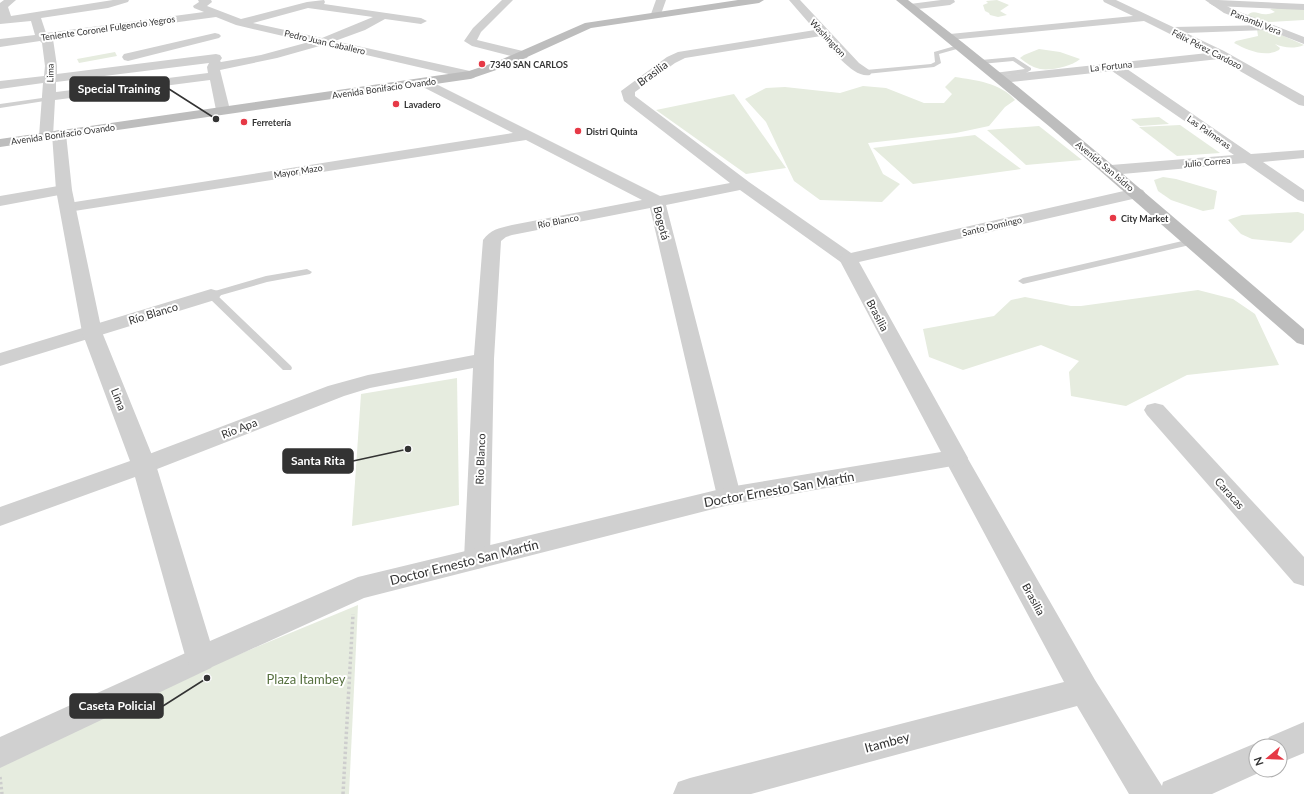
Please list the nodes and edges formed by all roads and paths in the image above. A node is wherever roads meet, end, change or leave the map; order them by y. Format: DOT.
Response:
graph roads {
  1 [pos="11,0"];
  2 [pos="124,0"];
  3 [pos="203,0"];
  4 [pos="322,0"];
  5 [pos="508,0"];
  6 [pos="661,0"];
  7 [pos="759,0"];
  8 [pos="794,0"];
  9 [pos="948,0"];
  10 [pos="1108,0"];
  11 [pos="1212,2"];
  12 [pos="906,3"];
  13 [pos="307,5"];
  14 [pos="1304,7"];
  15 [pos="215,14"];
  16 [pos="656,14"];
  17 [pos="383,16"];
  18 [pos="19,18"];
  19 [pos="1146,18"];
  20 [pos="2,21"];
  21 [pos="421,21"];
  22 [pos="240,23"];
  23 [pos="1266,27"];
  24 [pos="1170,30"];
  25 [pos="823,32"];
  26 [pos="41,37"];
  27 [pos="1304,41"];
  28 [pos="323,42"];
  29 [pos="956,42"];
  30 [pos="0,43"];
  31 [pos="1220,54"];
  32 [pos="523,55"];
  33 [pos="981,62"];
  34 [pos="1114,66"];
  35 [pos="215,67"];
  36 [pos="122,70"];
  37 [pos="866,72"];
  38 [pos="470,75"];
  39 [pos="999,76"];
  40 [pos="50,79"];
  41 [pos="426,83"];
  42 [pos="0,86"];
  43 [pos="49,98"];
  44 [pos="1304,102"];
  45 [pos="0,106"];
  46 [pos="223,110"];
  47 [pos="53,135"];
  48 [pos="527,135"];
  49 [pos="0,142"];
  50 [pos="1304,154"];
  51 [pos="1248,159"];
  52 [pos="1111,170"];
  53 [pos="744,185"];
  54 [pos="1136,193"];
  55 [pos="1304,197"];
  56 [pos="66,198"];
  57 [pos="657,201"];
  58 [pos="0,202"];
  59 [pos="1191,242"];
  60 [pos="848,259"];
  61 [pos="307,272"];
  62 [pos="1023,281"];
  63 [pos="211,295"];
  64 [pos="92,332"];
  65 [pos="1304,339"];
  66 [pos="0,360"];
  67 [pos="484,360"];
  68 [pos="287,368"];
  69 [pos="1155,410"];
  70 [pos="956,458"];
  71 [pos="144,464"];
  72 [pos="729,496"];
  73 [pos="0,517"];
  74 [pos="477,559"];
  75 [pos="1304,575"];
  76 [pos="346,614"];
  77 [pos="201,659"];
  78 [pos="1084,690"];
  79 [pos="1304,737"];
  80 [pos="1288,744"];
  81 [pos="0,753"];
  82 [pos="1248,762"];
  83 [pos="0,777"];
  84 [pos="2,794"];
  85 [pos="343,794"];
  86 [pos="690,794"];
  87 [pos="1148,794"];
  88 [pos="1176,794"];
  1 -- 20 [label="street"];
  2 -- 18 [label="street"];
  3 -- 15 [label="street, Pedro Juan Caballero"];
  4 -- 13 [label="street"];
  5 -- 32 [label="street"];
  6 -- 16 [label="street"];
  7 -- 16 [label="main road, Avenida Bonifacio Ovando"];
  8 -- 25 [label="street, Washington"];
  9 -- 12 [label="street"];
  10 -- 19 [label="street, Félix Pérez Cardozo"];
  11 -- 14 [label="street"];
  11 -- 23 [label="street, Panambi Vera"];
  12 -- 29 [label="main road, Avenida San Isidro"];
  13 -- 17 [label="street"];
  13 -- 22 [label="street"];
  15 -- 22 [label="street, Pedro Juan Caballero"];
  15 -- 26 [label="street, Teniente Coronel Fulgencio Yegros"];
  16 -- 32 [label="main road, Avenida Bonifacio Ovando"];
  17 -- 21 [label="street"];
  17 -- 28 [label="street"];
  18 -- 20 [label="street"];
  18 -- 26 [label="street, Lima"];
  19 -- 24 [label="street, Félix Pérez Cardozo"];
  19 -- 29 [label="street"];
  22 -- 28 [label="street, Pedro Juan Caballero"];
  23 -- 24 [label="street"];
  23 -- 27 [label="street, Panambi Vera"];
  24 -- 31 [label="street, Félix Pérez Cardozo"];
  25 -- 37 [label="street, Washington"];
  25 -- 53 [label="street, Brasilia"];
  26 -- 30 [label="street, Teniente Coronel Fulgencio Yegros"];
  26 -- 40 [label="street, Lima"];
  28 -- 35 [label="street"];
  28 -- 38 [label="street, Pedro Juan Caballero"];
  29 -- 33 [label="main road, Avenida San Isidro"];
  29 -- 37 [label="lane"];
  31 -- 34 [label="street, La Fortuna"];
  31 -- 44 [label="street, Félix Pérez Cardozo"];
  32 -- 38 [label="main road, Avenida Bonifacio Ovando"];
  33 -- 39 [label="main road, Avenida San Isidro"];
  33 -- 39 [label="lane"];
  34 -- 39 [label="street, La Fortuna"];
  34 -- 51 [label="street, Las Palmeras"];
  35 -- 36 [label="street"];
  35 -- 36 [label="street"];
  35 -- 43 [label="street"];
  35 -- 46 [label="street"];
  36 -- 40 [label="street"];
  38 -- 41 [label="main road, Avenida Bonifacio Ovando"];
  39 -- 52 [label="main road, Avenida San Isidro"];
  40 -- 42 [label="street"];
  40 -- 43 [label="street, Lima"];
  41 -- 46 [label="main road, Avenida Bonifacio Ovando"];
  41 -- 48 [label="street, Bogotá"];
  43 -- 45 [label="lane"];
  43 -- 47 [label="street, Lima"];
  46 -- 47 [label="main road, Avenida Bonifacio Ovando"];
  47 -- 49 [label="main road, Avenida Bonifacio Ovando"];
  47 -- 56 [label="street, Lima"];
  48 -- 56 [label="street, Mayor Mazo"];
  48 -- 57 [label="street, Bogotá"];
  50 -- 51 [label="street, Julio Correa"];
  51 -- 52 [label="street, Julio Correa"];
  51 -- 55 [label="street, Las Palmeras"];
  52 -- 54 [label="main road, Avenida San Isidro"];
  53 -- 57 [label="street, Río Blanco"];
  53 -- 60 [label="street, Brasilia"];
  54 -- 59 [label="main road, Avenida San Isidro"];
  54 -- 60 [label="street, Santo Domingo"];
  56 -- 58 [label="street, Mayor Mazo"];
  56 -- 64 [label="street, Lima"];
  57 -- 67 [label="street, Río Blanco"];
  57 -- 72 [label="street, Bogotá"];
  59 -- 62 [label="lane"];
  59 -- 65 [label="main road, Avenida San Isidro"];
  60 -- 70 [label="street, Brasilia"];
  61 -- 63 [label="lane, Río Blanco"];
  63 -- 64 [label="street, Río Blanco"];
  63 -- 68 [label="lane"];
  64 -- 66 [label="street, Río Blanco"];
  64 -- 71 [label="street, Lima"];
  67 -- 71 [label="street, Río Apa"];
  67 -- 74 [label="street, Rio Blanco"];
  69 -- 75 [label="street, Caracas"];
  70 -- 72 [label="street, Doctor Ernesto San Martín"];
  70 -- 78 [label="street, Brasilia"];
  71 -- 73 [label="street, Río Apa"];
  71 -- 77 [label="street, Lima"];
  72 -- 74 [label="street, Doctor Ernesto San Martín"];
  74 -- 77 [label="street, Doctor Ernesto San Martín"];
  76 -- 85 [label="path"];
  77 -- 81 [label="street, Doctor Ernesto San Martín"];
  78 -- 86 [label="street, Itambey"];
  78 -- 87 [label="street, Brasilia"];
  79 -- 80 [label="street"];
  82 -- 88 [label="street"];
  83 -- 84 [label="path"];
}
